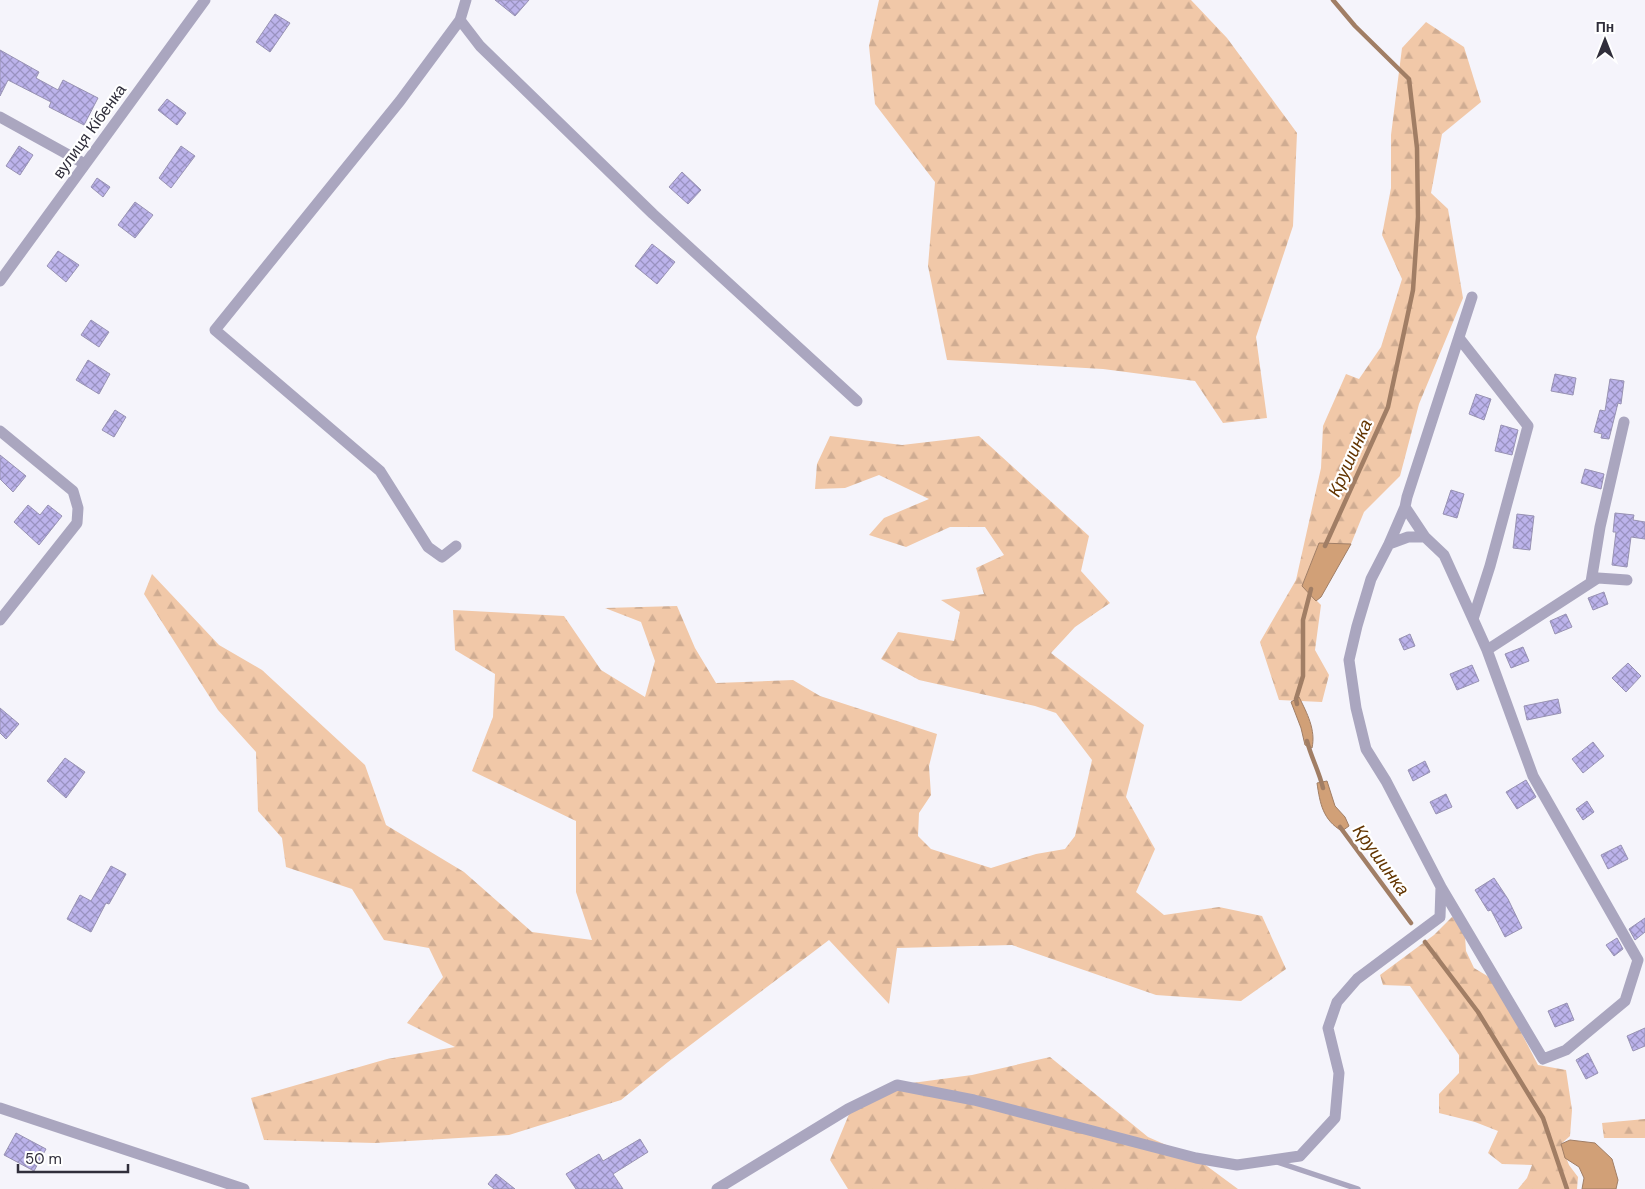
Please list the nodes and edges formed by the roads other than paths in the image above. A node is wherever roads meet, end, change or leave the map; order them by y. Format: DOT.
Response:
graph roads {
  1 [pos="205,0"];
  2 [pos="466,0"];
  3 [pos="460,20"];
  4 [pos="0,117"];
  5 [pos="85,164"];
  6 [pos="0,281"];
  7 [pos="1472,297"];
  8 [pos="1459,338"];
  9 [pos="856,401"];
  10 [pos="1624,422"];
  11 [pos="0,431"];
  12 [pos="1405,507"];
  13 [pos="1425,537"];
  14 [pos="1388,544"];
  15 [pos="456,546"];
  16 [pos="1627,580"];
  17 [pos="1591,582"];
  18 [pos="1473,619"];
  19 [pos="0,620"];
  20 [pos="1487,650"];
  21 [pos="1441,887"];
  22 [pos="0,1108"];
  23 [pos="1270,1160"];
  24 [pos="244,1189"];
  25 [pos="717,1189"];
  26 [pos="1358,1189"];
  1 -- 5 [label="street, вулиця Кібенка"];
  2 -- 3 [label="street"];
  3 -- 9 [label="street"];
  3 -- 15 [label="street"];
  4 -- 5 [label="street"];
  5 -- 6 [label="street, вулиця Кібенка"];
  7 -- 8 [label="street"];
  8 -- 12 [label="street"];
  8 -- 18 [label="street"];
  10 -- 17 [label="street"];
  11 -- 19 [label="street"];
  12 -- 13 [label="street"];
  12 -- 14 [label="street"];
  13 -- 14 [label="street"];
  13 -- 18 [label="street"];
  14 -- 21 [label="street"];
  16 -- 17 [label="street"];
  17 -- 20 [label="street"];
  18 -- 20 [label="street"];
  20 -- 21 [label="street"];
  21 -- 23 [label="street"];
  22 -- 24 [label="street"];
  23 -- 25 [label="street"];
  23 -- 26 [label="lane"];
}
